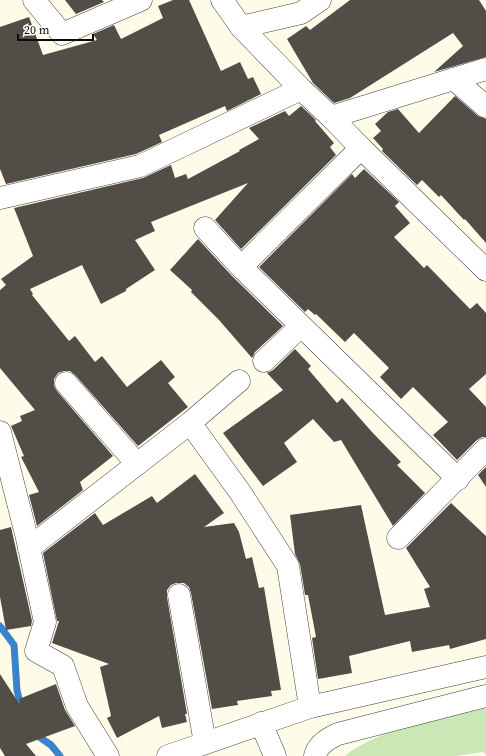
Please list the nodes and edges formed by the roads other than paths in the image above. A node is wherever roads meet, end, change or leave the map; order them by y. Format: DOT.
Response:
graph roads {
  1 [pos="34,0"];
  2 [pos="141,0"];
  3 [pos="222,0"];
  4 [pos="320,0"];
  5 [pos="241,27"];
  6 [pos="486,69"];
  7 [pos="454,79"];
  8 [pos="301,89"];
  9 [pos="486,107"];
  10 [pos="331,117"];
  11 [pos="361,148"];
  12 [pos="0,198"];
  13 [pos="206,228"];
  14 [pos="241,267"];
  15 [pos="486,270"];
  16 [pos="301,326"];
  17 [pos="264,361"];
  18 [pos="238,381"];
  19 [pos="66,383"];
  20 [pos="190,422"];
  21 [pos="0,432"];
  22 [pos="486,449"];
  23 [pos="136,464"];
  24 [pos="458,479"];
  25 [pos="398,538"];
  26 [pos="29,548"];
  27 [pos="179,595"];
  28 [pos="486,667"];
  29 [pos="486,696"];
  30 [pos="310,707"];
  31 [pos="261,723"];
  32 [pos="205,743"];
  33 [pos="108,756"];
  34 [pos="168,756"];
  35 [pos="275,756"];
  36 [pos="315,756"];
  1 -- 2 [label="street"];
  3 -- 5 [label="street"];
  4 -- 5 [label="street"];
  5 -- 8 [label="street"];
  6 -- 7 [label="street"];
  7 -- 9 [label="street"];
  7 -- 10 [label="street"];
  8 -- 10 [label="street"];
  8 -- 12 [label="street"];
  10 -- 11 [label="street"];
  11 -- 14 [label="street"];
  11 -- 15 [label="street"];
  13 -- 14 [label="street"];
  14 -- 16 [label="street"];
  16 -- 17 [label="street"];
  16 -- 24 [label="street"];
  18 -- 20 [label="street"];
  19 -- 23 [label="street"];
  20 -- 23 [label="street"];
  20 -- 30 [label="street"];
  21 -- 26 [label="street"];
  22 -- 24 [label="street"];
  23 -- 26 [label="street"];
  24 -- 25 [label="street"];
  26 -- 33 [label="street"];
  27 -- 32 [label="street"];
  28 -- 30 [label="street"];
  29 -- 36 [label="street"];
  30 -- 31 [label="street"];
  31 -- 32 [label="street"];
  31 -- 35 [label="street"];
  32 -- 34 [label="street"];
}
